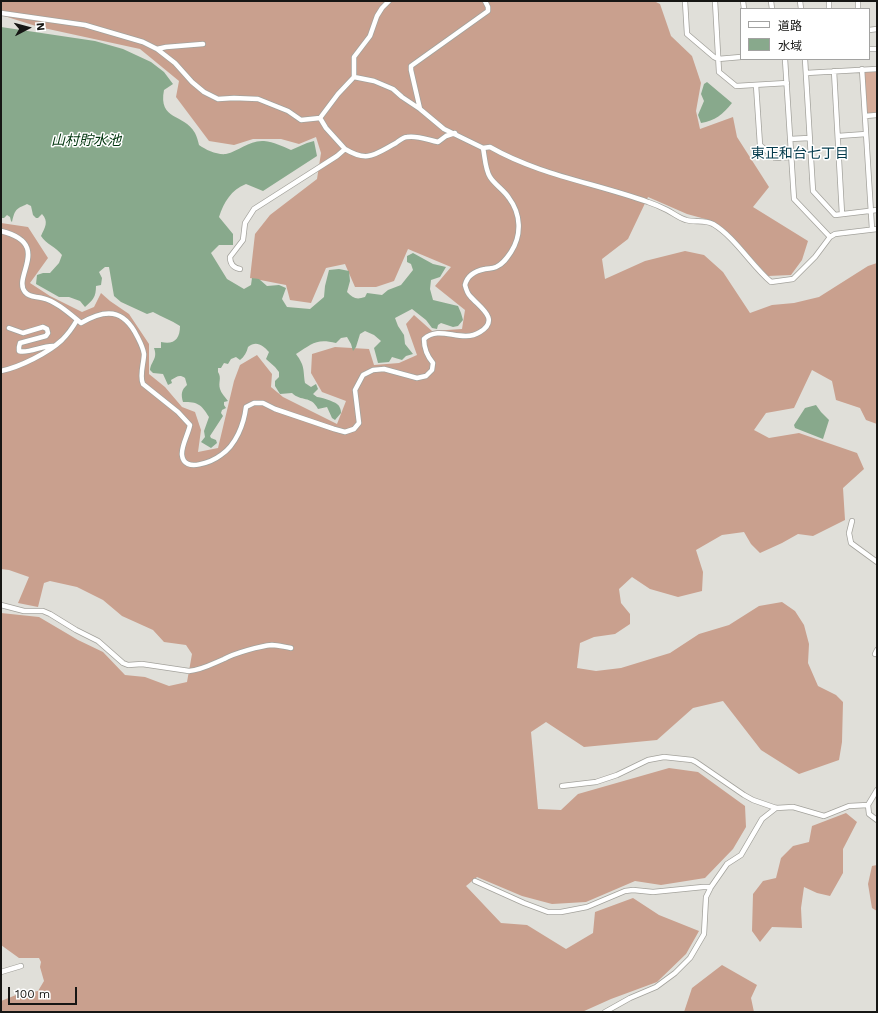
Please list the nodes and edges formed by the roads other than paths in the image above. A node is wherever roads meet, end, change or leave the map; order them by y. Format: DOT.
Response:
graph roads {
  1 [pos="389,1"];
  2 [pos="485,1"];
  3 [pos="685,1"];
  4 [pos="715,1"];
  5 [pos="1,13"];
  6 [pos="203,44"];
  7 [pos="157,49"];
  8 [pos="740,57"];
  9 [pos="718,59"];
  10 [pos="785,60"];
  11 [pos="805,60"];
  12 [pos="877,68"];
  13 [pos="862,69"];
  14 [pos="834,71"];
  15 [pos="806,73"];
  16 [pos="354,77"];
  17 [pos="787,83"];
  18 [pos="756,85"];
  19 [pos="420,109"];
  20 [pos="877,115"];
  21 [pos="865,116"];
  22 [pos="320,118"];
  23 [pos="455,133"];
  24 [pos="866,134"];
  25 [pos="838,136"];
  26 [pos="810,138"];
  27 [pos="790,139"];
  28 [pos="483,148"];
  29 [pos="345,149"];
  30 [pos="791,157"];
  31 [pos="877,210"];
  32 [pos="870,211"];
  33 [pos="842,214"];
  34 [pos="874,229"];
  35 [pos="1,231"];
  36 [pos="830,237"];
  37 [pos="240,268"];
  38 [pos="77,320"];
  39 [pos="9,328"];
  40 [pos="54,346"];
  41 [pos="1,371"];
  42 [pos="852,521"];
  43 [pos="877,562"];
  44 [pos="1,605"];
  45 [pos="291,648"];
  46 [pos="562,786"];
  47 [pos="877,790"];
  48 [pos="868,805"];
  49 [pos="776,808"];
  50 [pos="877,820"];
  51 [pos="475,881"];
  52 [pos="711,887"];
  53 [pos="21,966"];
  54 [pos="1,972"];
  55 [pos="605,1012"];
  1 -- 16 [label="street"];
  2 -- 19 [label="street"];
  3 -- 9 [label="street"];
  4 -- 9 [label="street"];
  5 -- 7 [label="street"];
  6 -- 7 [label="street"];
  7 -- 22 [label="street"];
  8 -- 9 [label="street"];
  9 -- 18 [label="street"];
  10 -- 17 [label="street"];
  11 -- 15 [label="street"];
  12 -- 13 [label="street"];
  13 -- 14 [label="street"];
  13 -- 21 [label="street"];
  14 -- 15 [label="street"];
  14 -- 25 [label="street"];
  15 -- 26 [label="street"];
  16 -- 19 [label="street"];
  16 -- 22 [label="street"];
  17 -- 18 [label="street"];
  17 -- 27 [label="street"];
  18 -- 30 [label="street"];
  19 -- 23 [label="street"];
  20 -- 21 [label="street"];
  21 -- 24 [label="street"];
  22 -- 29 [label="street"];
  23 -- 28 [label="street"];
  23 -- 29 [label="street"];
  24 -- 25 [label="street"];
  24 -- 32 [label="street"];
  25 -- 33 [label="street"];
  26 -- 27 [label="street"];
  26 -- 33 [label="street"];
  27 -- 30 [label="street"];
  28 -- 36 [label="street"];
  28 -- 38 [label="street"];
  29 -- 37 [label="street"];
  30 -- 36 [label="street"];
  31 -- 32 [label="street"];
  32 -- 33 [label="street"];
  32 -- 34 [label="street"];
  34 -- 36 [label="street"];
  35 -- 38 [label="street"];
  38 -- 40 [label="street"];
  39 -- 40 [label="street"];
  40 -- 41 [label="street"];
  42 -- 43 [label="street"];
  44 -- 45 [label="street"];
  46 -- 49 [label="street"];
  47 -- 48 [label="street"];
  48 -- 49 [label="street"];
  48 -- 50 [label="street"];
  49 -- 52 [label="street"];
  51 -- 52 [label="street"];
  52 -- 55 [label="street"];
  53 -- 54 [label="street"];
}
